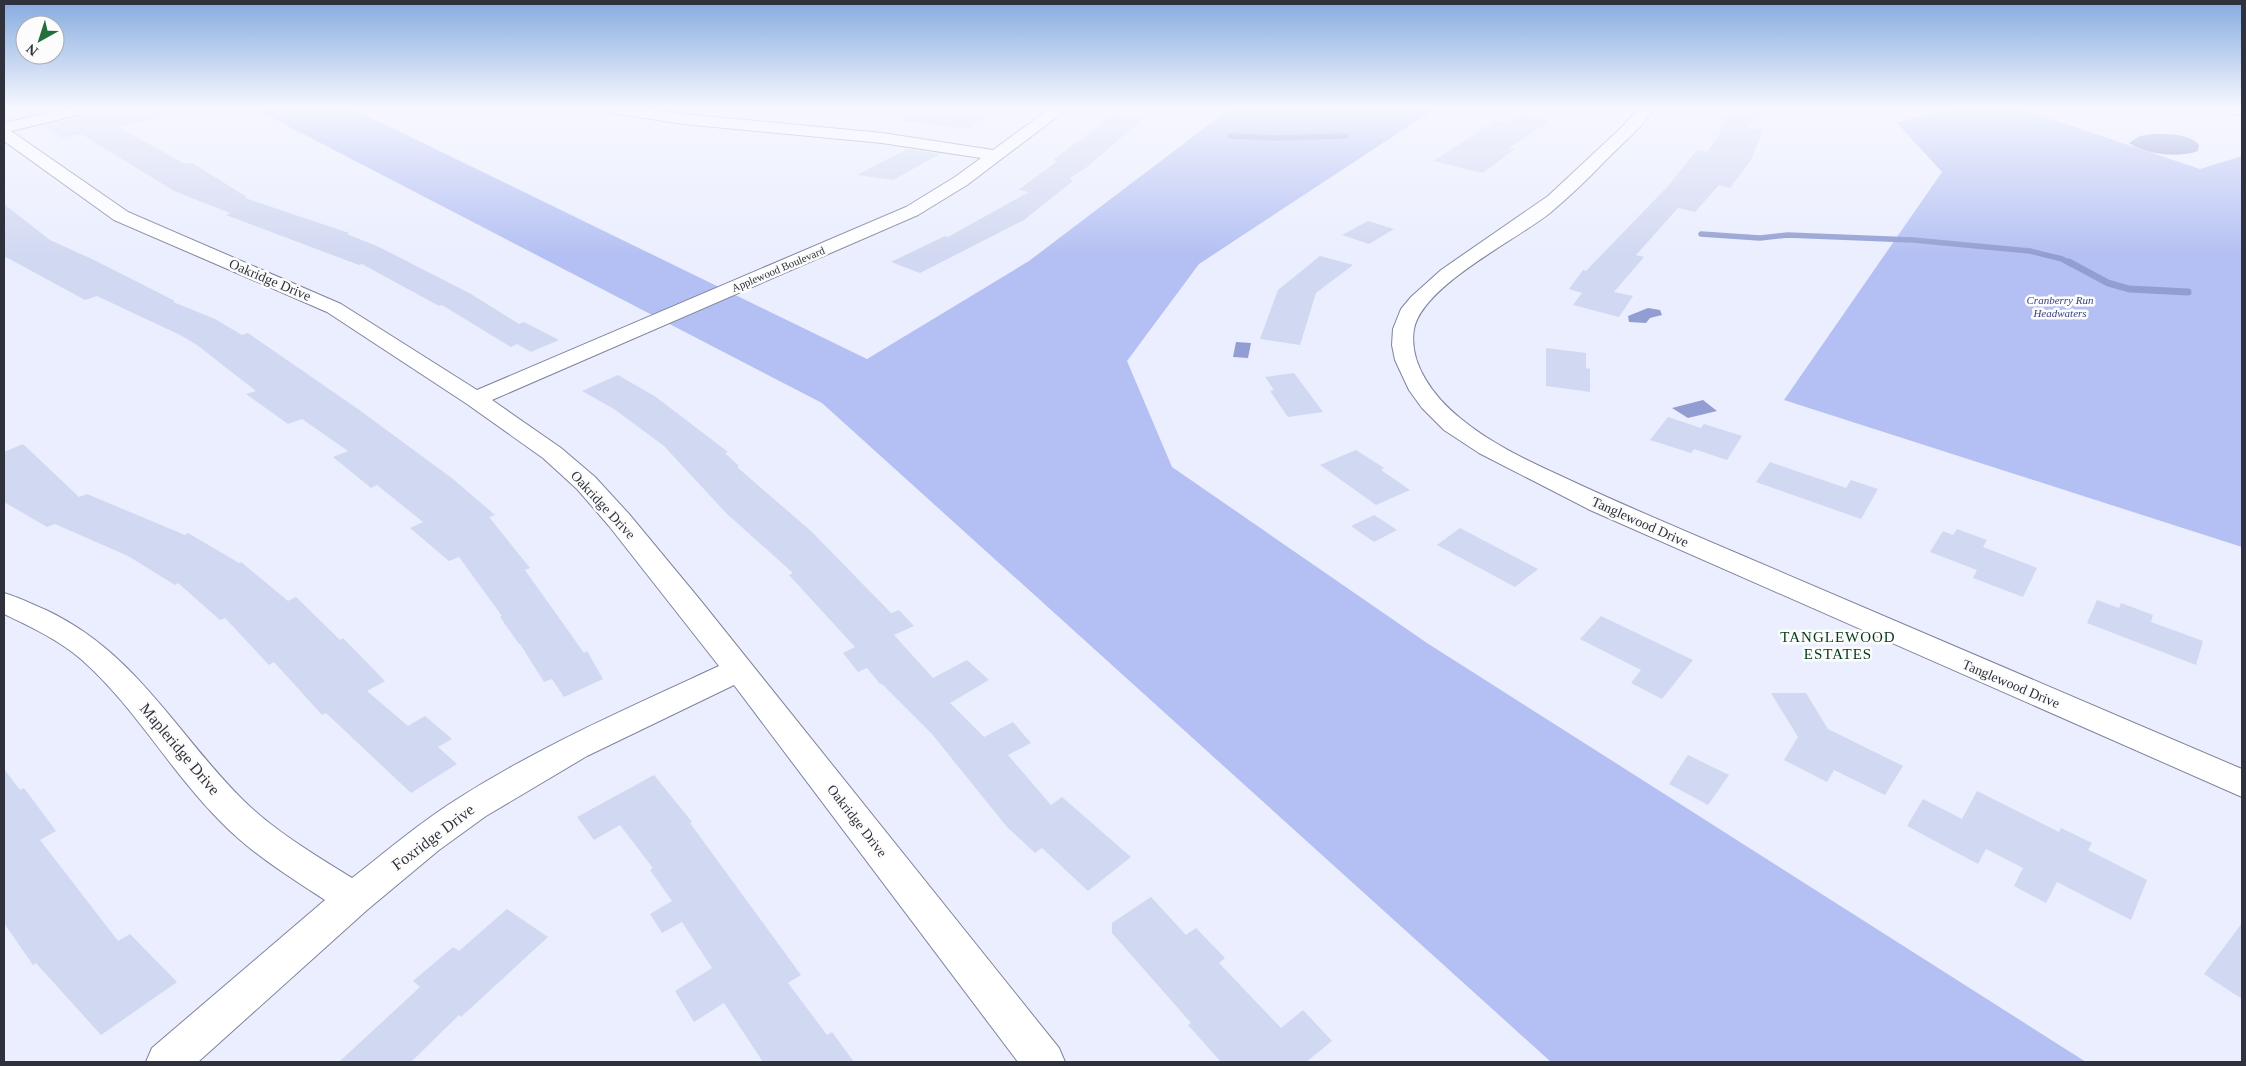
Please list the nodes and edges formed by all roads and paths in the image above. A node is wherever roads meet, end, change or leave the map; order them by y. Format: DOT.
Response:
graph roads {
  1 [pos="36,157"];
  2 [pos="993,157"];
  3 [pos="1601,157"];
  4 [pos="475,399"];
  5 [pos="4,603"];
  6 [pos="738,670"];
  7 [pos="2242,784"];
  8 [pos="354,899"];
  9 [pos="167,1062"];
  10 [pos="1044,1062"];
  1 -- 4 [label="street, Oakridge Drive"];
  2 -- 4 [label="street, Applewood Boulevard"];
  3 -- 7 [label="street, Tanglewood Drive"];
  4 -- 6 [label="street, Oakridge Drive"];
  5 -- 8 [label="street, Mapleridge Drive"];
  6 -- 8 [label="street, Foxridge Drive"];
  6 -- 10 [label="street, Oakridge Drive"];
  8 -- 9 [label="street, Foxridge Drive"];
}
